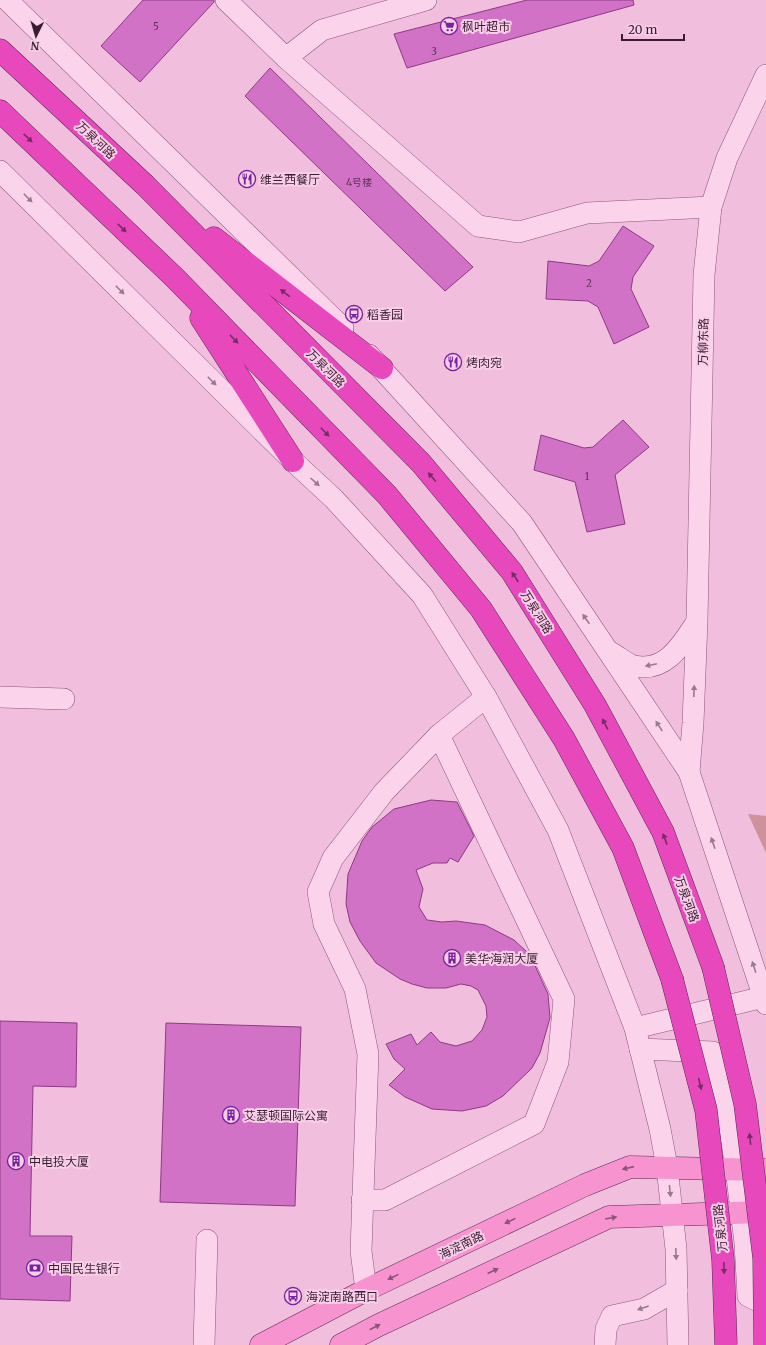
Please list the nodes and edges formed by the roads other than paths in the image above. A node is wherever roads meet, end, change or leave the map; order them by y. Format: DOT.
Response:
graph roads {
  1 [pos="7,0"];
  2 [pos="226,0"];
  3 [pos="426,0"];
  4 [pos="0,50"];
  5 [pos="286,58"];
  6 [pos="766,75"];
  7 [pos="0,111"];
  8 [pos="0,171"];
  9 [pos="145,185"];
  10 [pos="711,207"];
  11 [pos="175,278"];
  12 [pos="382,368"];
  13 [pos="293,461"];
  14 [pos="698,621"];
  15 [pos="610,652"];
  16 [pos="0,697"];
  17 [pos="486,697"];
  18 [pos="64,699"];
  19 [pos="439,735"];
  20 [pos="689,772"];
  21 [pos="765,1000"];
  22 [pos="635,1028"];
  23 [pos="640,1049"];
  24 [pos="667,1167"];
  25 [pos="736,1169"];
  26 [pos="766,1170"];
  27 [pos="362,1200"];
  28 [pos="766,1212"];
  29 [pos="742,1213"];
  30 [pos="672,1215"];
  31 [pos="207,1240"];
  32 [pos="366,1290"];
  33 [pos="677,1290"];
  34 [pos="766,1305"];
  35 [pos="204,1345"];
  36 [pos="261,1345"];
  37 [pos="341,1345"];
  38 [pos="606,1345"];
  39 [pos="678,1345"];
  40 [pos="726,1345"];
  41 [pos="766,1345"];
  1 -- 12 [label="street"];
  2 -- 5 [label="street"];
  3 -- 5 [label="street"];
  4 -- 9 [label="highway, 万泉河路"];
  5 -- 10 [label="street"];
  6 -- 10 [label="street, 万柳东路"];
  7 -- 11 [label="highway, 万泉河路, one-way"];
  8 -- 13 [label="street, one-way"];
  12 -- 9 [label="highway, one-way"];
  41 -- 9 [label="highway, 万泉河路, one-way, bridge"];
  10 -- 14 [label="street, 万柳东路"];
  11 -- 13 [label="highway"];
  11 -- 40 [label="highway, 万泉河路, one-way, bridge"];
  15 -- 12 [label="street, one-way"];
  13 -- 17 [label="street, one-way"];
  14 -- 15 [label="street, one-way"];
  20 -- 14 [label="street, 万柳东路, one-way"];
  20 -- 15 [label="street, one-way"];
  16 -- 18 [label="street"];
  17 -- 19 [label="street"];
  17 -- 22 [label="street"];
  19 -- 27 [label="street"];
  19 -- 27 [label="street"];
  21 -- 20 [label="street, one-way"];
  21 -- 22 [label="street"];
  22 -- 23 [label="street"];
  23 -- 24 [label="street"];
  23 -- 25 [label="street"];
  24 -- 25 [label="main road, 海淀南路"];
  24 -- 30 [label="street, one-way"];
  24 -- 32 [label="main road, 海淀南路, one-way"];
  25 -- 26 [label="main road, 海淀南路"];
  25 -- 29 [label="street"];
  27 -- 32 [label="street"];
  28 -- 29 [label="main road"];
  29 -- 30 [label="main road"];
  29 -- 34 [label="street"];
  30 -- 33 [label="street, one-way"];
  37 -- 30 [label="main road, one-way"];
  31 -- 35 [label="street"];
  32 -- 36 [label="main road, 海淀南路"];
  33 -- 38 [label="street, one-way"];
  33 -- 39 [label="street"];
}
